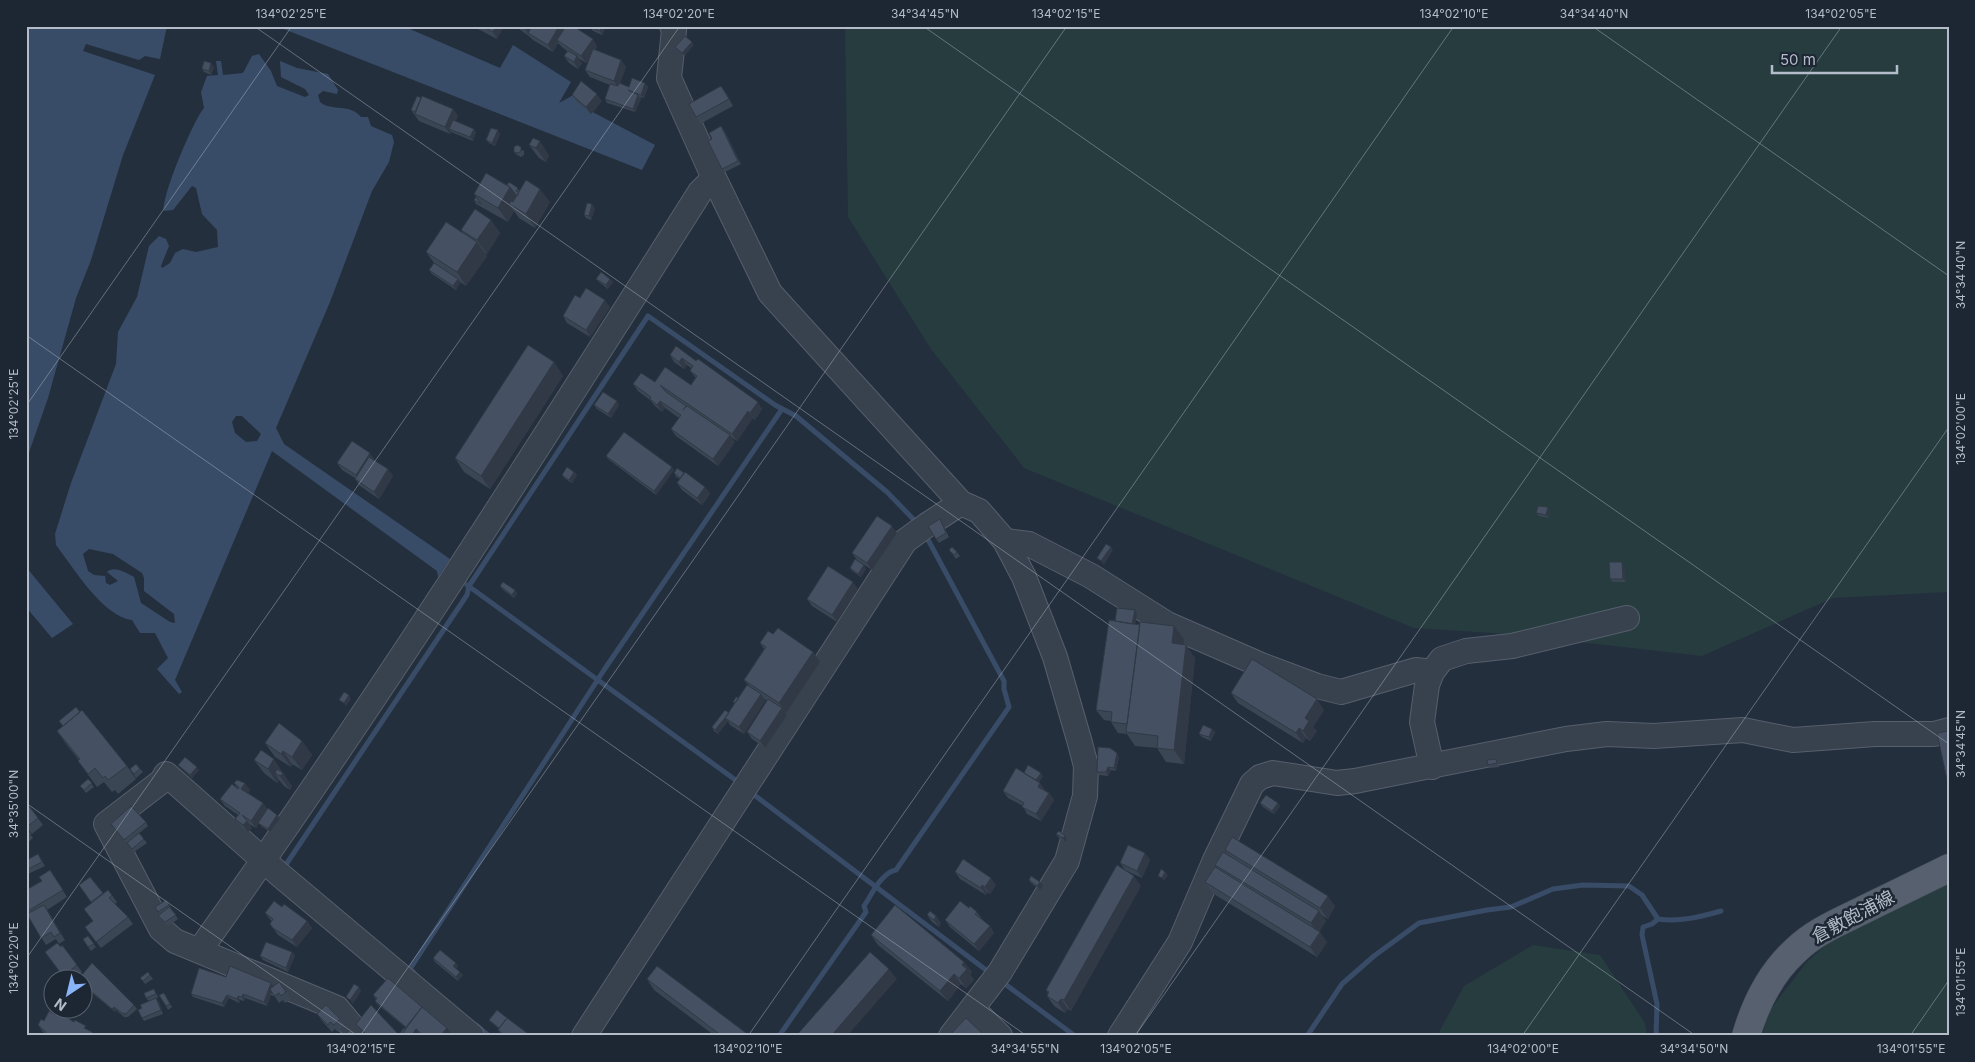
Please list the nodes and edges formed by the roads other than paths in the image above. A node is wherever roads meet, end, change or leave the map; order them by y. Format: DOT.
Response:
graph roads {
  1 [pos="672,26"];
  2 [pos="714,178"];
  3 [pos="961,503"];
  4 [pos="1005,541"];
  5 [pos="1628,618"];
  6 [pos="1432,672"];
  7 [pos="1949,730"];
  8 [pos="1432,767"];
  9 [pos="264,860"];
  10 [pos="1949,868"];
  11 [pos="199,951"];
  12 [pos="973,1009"];
  13 [pos="360,1036"];
  14 [pos="472,1036"];
  15 [pos="584,1036"];
  16 [pos="951,1036"];
  17 [pos="1000,1036"];
  18 [pos="1120,1036"];
  19 [pos="1746,1036"];
  1 -- 2 [label="street"];
  2 -- 3 [label="street"];
  2 -- 9 [label="street"];
  3 -- 4 [label="street"];
  3 -- 15 [label="street"];
  4 -- 6 [label="street"];
  4 -- 12 [label="street"];
  5 -- 6 [label="street"];
  6 -- 8 [label="street"];
  7 -- 8 [label="street"];
  8 -- 18 [label="street"];
  9 -- 11 [label="street"];
  9 -- 11 [label="street"];
  9 -- 14 [label="street"];
  10 -- 19 [label="main road, 倉敷飽浦線"];
  11 -- 13 [label="street"];
  12 -- 16 [label="street"];
  12 -- 17 [label="street"];
}
